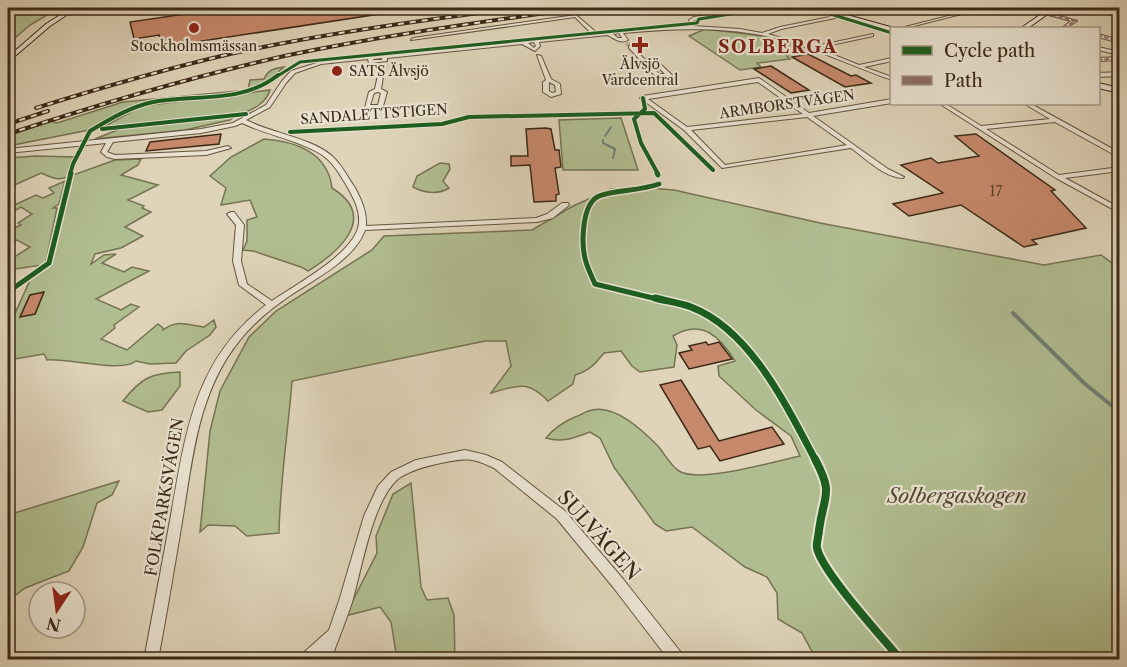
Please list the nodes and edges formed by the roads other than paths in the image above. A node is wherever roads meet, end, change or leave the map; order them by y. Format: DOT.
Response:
graph roads {
  1 [pos="64,8"];
  2 [pos="74,8"];
  3 [pos="742,8"];
  4 [pos="758,8"];
  5 [pos="816,8"];
  6 [pos="824,8"];
  7 [pos="983,8"];
  8 [pos="1089,8"];
  9 [pos="1051,9"];
  10 [pos="844,15"];
  11 [pos="1119,15"];
  12 [pos="516,24"];
  13 [pos="691,27"];
  14 [pos="907,27"];
  15 [pos="1025,27"];
  16 [pos="1066,27"];
  17 [pos="890,30"];
  18 [pos="621,32"];
  19 [pos="609,33"];
  20 [pos="595,34"];
  21 [pos="764,34"];
  22 [pos="871,34"];
  23 [pos="1100,36"];
  24 [pos="413,39"];
  25 [pos="536,40"];
  26 [pos="526,41"];
  27 [pos="1119,42"];
  28 [pos="631,48"];
  29 [pos="812,48"];
  30 [pos="8,49"];
  31 [pos="1100,49"];
  32 [pos="384,56"];
  33 [pos="539,56"];
  34 [pos="1119,56"];
  35 [pos="370,57"];
  36 [pos="1100,58"];
  37 [pos="890,59"];
  38 [pos="8,60"];
  39 [pos="644,60"];
  40 [pos="860,66"];
  41 [pos="380,67"];
  42 [pos="1119,74"];
  43 [pos="1100,75"];
  44 [pos="890,79"];
  45 [pos="549,80"];
  46 [pos="1100,87"];
  47 [pos="378,90"];
  48 [pos="1119,92"];
  49 [pos="890,101"];
  50 [pos="945,105"];
  51 [pos="1030,105"];
  52 [pos="807,115"];
  53 [pos="1057,120"];
  54 [pos="243,121"];
  55 [pos="983,127"];
  56 [pos="686,129"];
  57 [pos="110,141"];
  58 [pos="851,146"];
  59 [pos="228,148"];
  60 [pos="8,152"];
  61 [pos="1119,156"];
  62 [pos="1119,169"];
  63 [pos="901,177"];
  64 [pos="1058,177"];
  65 [pos="565,205"];
  66 [pos="1119,211"];
  67 [pos="231,214"];
  68 [pos="362,228"];
  69 [pos="271,304"];
  70 [pos="336,631"];
  71 [pos="151,660"];
  72 [pos="306,660"];
  73 [pos="324,660"];
  74 [pos="678,660"];
  1 -- 30 [label="street"];
  2 -- 38 [label="street"];
  3 -- 4 [label="street"];
  3 -- 13 [label="street"];
  5 -- 6 [label="street"];
  6 -- 10 [label="street"];
  7 -- 14 [label="street"];
  8 -- 11 [label="street"];
  9 -- 15 [label="street"];
  9 -- 16 [label="street"];
  10 -- 17 [label="street"];
  10 -- 21 [label="street"];
  12 -- 20 [label="street"];
  12 -- 24 [label="street"];
  12 -- 26 [label="street"];
  13 -- 18 [label="street"];
  13 -- 21 [label="street"];
  18 -- 19 [label="street"];
  18 -- 19 [label="street"];
  19 -- 20 [label="street"];
  20 -- 25 [label="street"];
  21 -- 29 [label="street"];
  22 -- 29 [label="street"];
  23 -- 27 [label="street"];
  25 -- 26 [label="street"];
  25 -- 26 [label="street"];
  26 -- 32 [label="street"];
  28 -- 39 [label="street"];
  29 -- 40 [label="street"];
  31 -- 34 [label="street"];
  32 -- 35 [label="street"];
  32 -- 41 [label="street"];
  33 -- 45 [label="street"];
  34 -- 36 [label="street"];
  35 -- 41 [label="street"];
  35 -- 54 [label="street"];
  37 -- 40 [label="street"];
  39 -- 39 [label="street"];
  40 -- 44 [label="street"];
  41 -- 47 [label="street"];
  42 -- 43 [label="street"];
  46 -- 48 [label="street"];
  49 -- 52 [label="street, ARMBORSTVÄGEN"];
  50 -- 55 [label="street"];
  51 -- 53 [label="street"];
  52 -- 56 [label="street, ARMBORSTVÄGEN"];
  52 -- 56 [label="street"];
  52 -- 58 [label="street"];
  53 -- 55 [label="street"];
  53 -- 61 [label="street"];
  54 -- 57 [label="street"];
  54 -- 68 [label="street"];
  55 -- 64 [label="street"];
  56 -- 58 [label="street"];
  57 -- 59 [label="street"];
  57 -- 60 [label="street"];
  58 -- 63 [label="street"];
  62 -- 64 [label="street"];
  64 -- 66 [label="street"];
  65 -- 68 [label="street"];
  67 -- 69 [label="street"];
  68 -- 69 [label="street, FOLKPARKSVÄGEN"];
  69 -- 71 [label="street, FOLKPARKSVÄGEN"];
  70 -- 72 [label="street, SULVÄGEN"];
  70 -- 73 [label="street, SULVÄGEN"];
  70 -- 74 [label="street, SULVÄGEN"];
}
